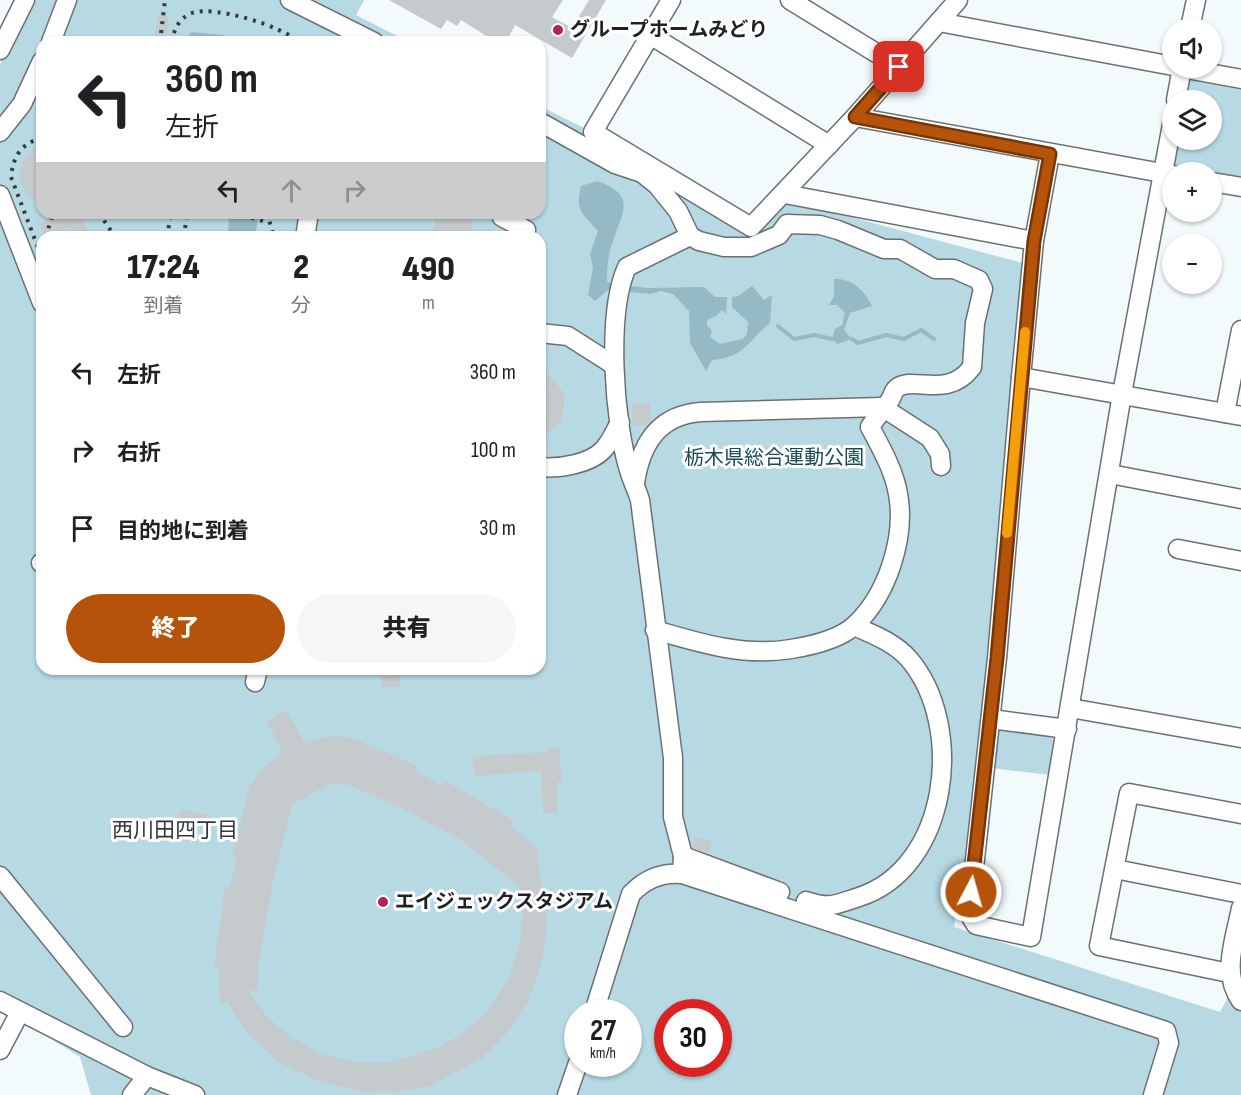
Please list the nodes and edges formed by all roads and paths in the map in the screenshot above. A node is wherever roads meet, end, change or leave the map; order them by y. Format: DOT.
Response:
graph roads {
  1 [pos="25,0"];
  2 [pos="67,0"];
  3 [pos="290,0"];
  4 [pos="671,0"];
  5 [pos="790,0"];
  6 [pos="958,0"];
  7 [pos="1196,0"];
  8 [pos="1192,18"];
  9 [pos="939,22"];
  10 [pos="53,36"];
  11 [pos="349,36"];
  12 [pos="652,36"];
  13 [pos="0,50"];
  14 [pos="1162,64"];
  15 [pos="899,67"];
  16 [pos="36,74"];
  17 [pos="1222,75"];
  18 [pos="1241,79"];
  19 [pos="855,117"];
  20 [pos="546,125"];
  21 [pos="0,132"];
  22 [pos="829,145"];
  23 [pos="1050,154"];
  24 [pos="1162,173"];
  25 [pos="1222,184"];
  26 [pos="1241,188"];
  27 [pos="785,194"];
  28 [pos="0,195"];
  29 [pos="1162,203"];
  30 [pos="506,219"];
  31 [pos="526,231"];
  32 [pos="690,236"];
  33 [pos="1034,241"];
  34 [pos="36,288"];
  35 [pos="1241,330"];
  36 [pos="546,334"];
  37 [pos="612,364"];
  38 [pos="1021,377"];
  39 [pos="1122,394"];
  40 [pos="882,407"];
  41 [pos="1233,415"];
  42 [pos="620,422"];
  43 [pos="593,458"];
  44 [pos="941,466"];
  45 [pos="546,467"];
  46 [pos="1110,474"];
  47 [pos="632,477"];
  48 [pos="1241,500"];
  49 [pos="1178,549"];
  50 [pos="1241,561"];
  51 [pos="854,626"];
  52 [pos="655,630"];
  53 [pos="1070,708"];
  54 [pos="991,719"];
  55 [pos="1067,729"];
  56 [pos="1241,738"];
  57 [pos="1241,814"];
  58 [pos="682,865"];
  59 [pos="1115,868"];
  60 [pos="0,876"];
  61 [pos="1241,894"];
  62 [pos="1241,908"];
  63 [pos="1229,973"];
  64 [pos="598,999"];
  65 [pos="0,1001"];
  66 [pos="1241,1001"];
  67 [pos="20,1012"];
  68 [pos="123,1027"];
  69 [pos="0,1050"];
  70 [pos="147,1076"];
  71 [pos="573,1077"];
  72 [pos="132,1095"];
  73 [pos="146,1095"];
  74 [pos="195,1095"];
  75 [pos="567,1095"];
  76 [pos="1153,1095"];
  1 -- 13 [label="street"];
  2 -- 10 [label="street"];
  3 -- 11 [label="street"];
  4 -- 12 [label="street"];
  5 -- 15 [label="street"];
  6 -- 9 [label="street"];
  7 -- 8 [label="street"];
  9 -- 14 [label="street"];
  9 -- 15 [label="street"];
  12 -- 22 [label="street"];
  12 -- 27 [label="street"];
  15 -- 19 [label="street"];
  16 -- 21 [label="street"];
  17 -- 18 [label="street"];
  19 -- 22 [label="street"];
  19 -- 23 [label="street"];
  20 -- 32 [label="street"];
  22 -- 27 [label="street"];
  23 -- 24 [label="street"];
  23 -- 33 [label="street"];
  25 -- 26 [label="street"];
  27 -- 33 [label="street"];
  28 -- 34 [label="street"];
  29 -- 39 [label="street"];
  30 -- 31 [label="street"];
  32 -- 37 [label="street"];
  32 -- 40 [label="street"];
  33 -- 38 [label="street"];
  35 -- 41 [label="street"];
  36 -- 37 [label="street"];
  37 -- 42 [label="street"];
  38 -- 39 [label="street"];
  38 -- 54 [label="street"];
  39 -- 41 [label="street"];
  39 -- 46 [label="street"];
  40 -- 44 [label="street"];
  40 -- 47 [label="street"];
  40 -- 51 [label="street"];
  42 -- 43 [label="street"];
  42 -- 47 [label="street"];
  43 -- 45 [label="street"];
  43 -- 47 [label="street"];
  46 -- 48 [label="street"];
  46 -- 53 [label="street"];
  47 -- 52 [label="street"];
  49 -- 50 [label="street"];
  51 -- 52 [label="street"];
  51 -- 58 [label="street"];
  52 -- 58 [label="street"];
  53 -- 55 [label="street"];
  53 -- 56 [label="street"];
  54 -- 55 [label="street"];
  54 -- 55 [label="street"];
  57 -- 59 [label="street"];
  58 -- 64 [label="street"];
  58 -- 76 [label="street"];
  59 -- 61 [label="street"];
  59 -- 63 [label="street"];
  60 -- 68 [label="street"];
  62 -- 63 [label="street"];
  63 -- 66 [label="street"];
  65 -- 67 [label="street"];
  67 -- 69 [label="street"];
  67 -- 70 [label="street"];
  70 -- 72 [label="street"];
  70 -- 73 [label="street"];
  70 -- 74 [label="street"];
  71 -- 75 [label="street"];
}
